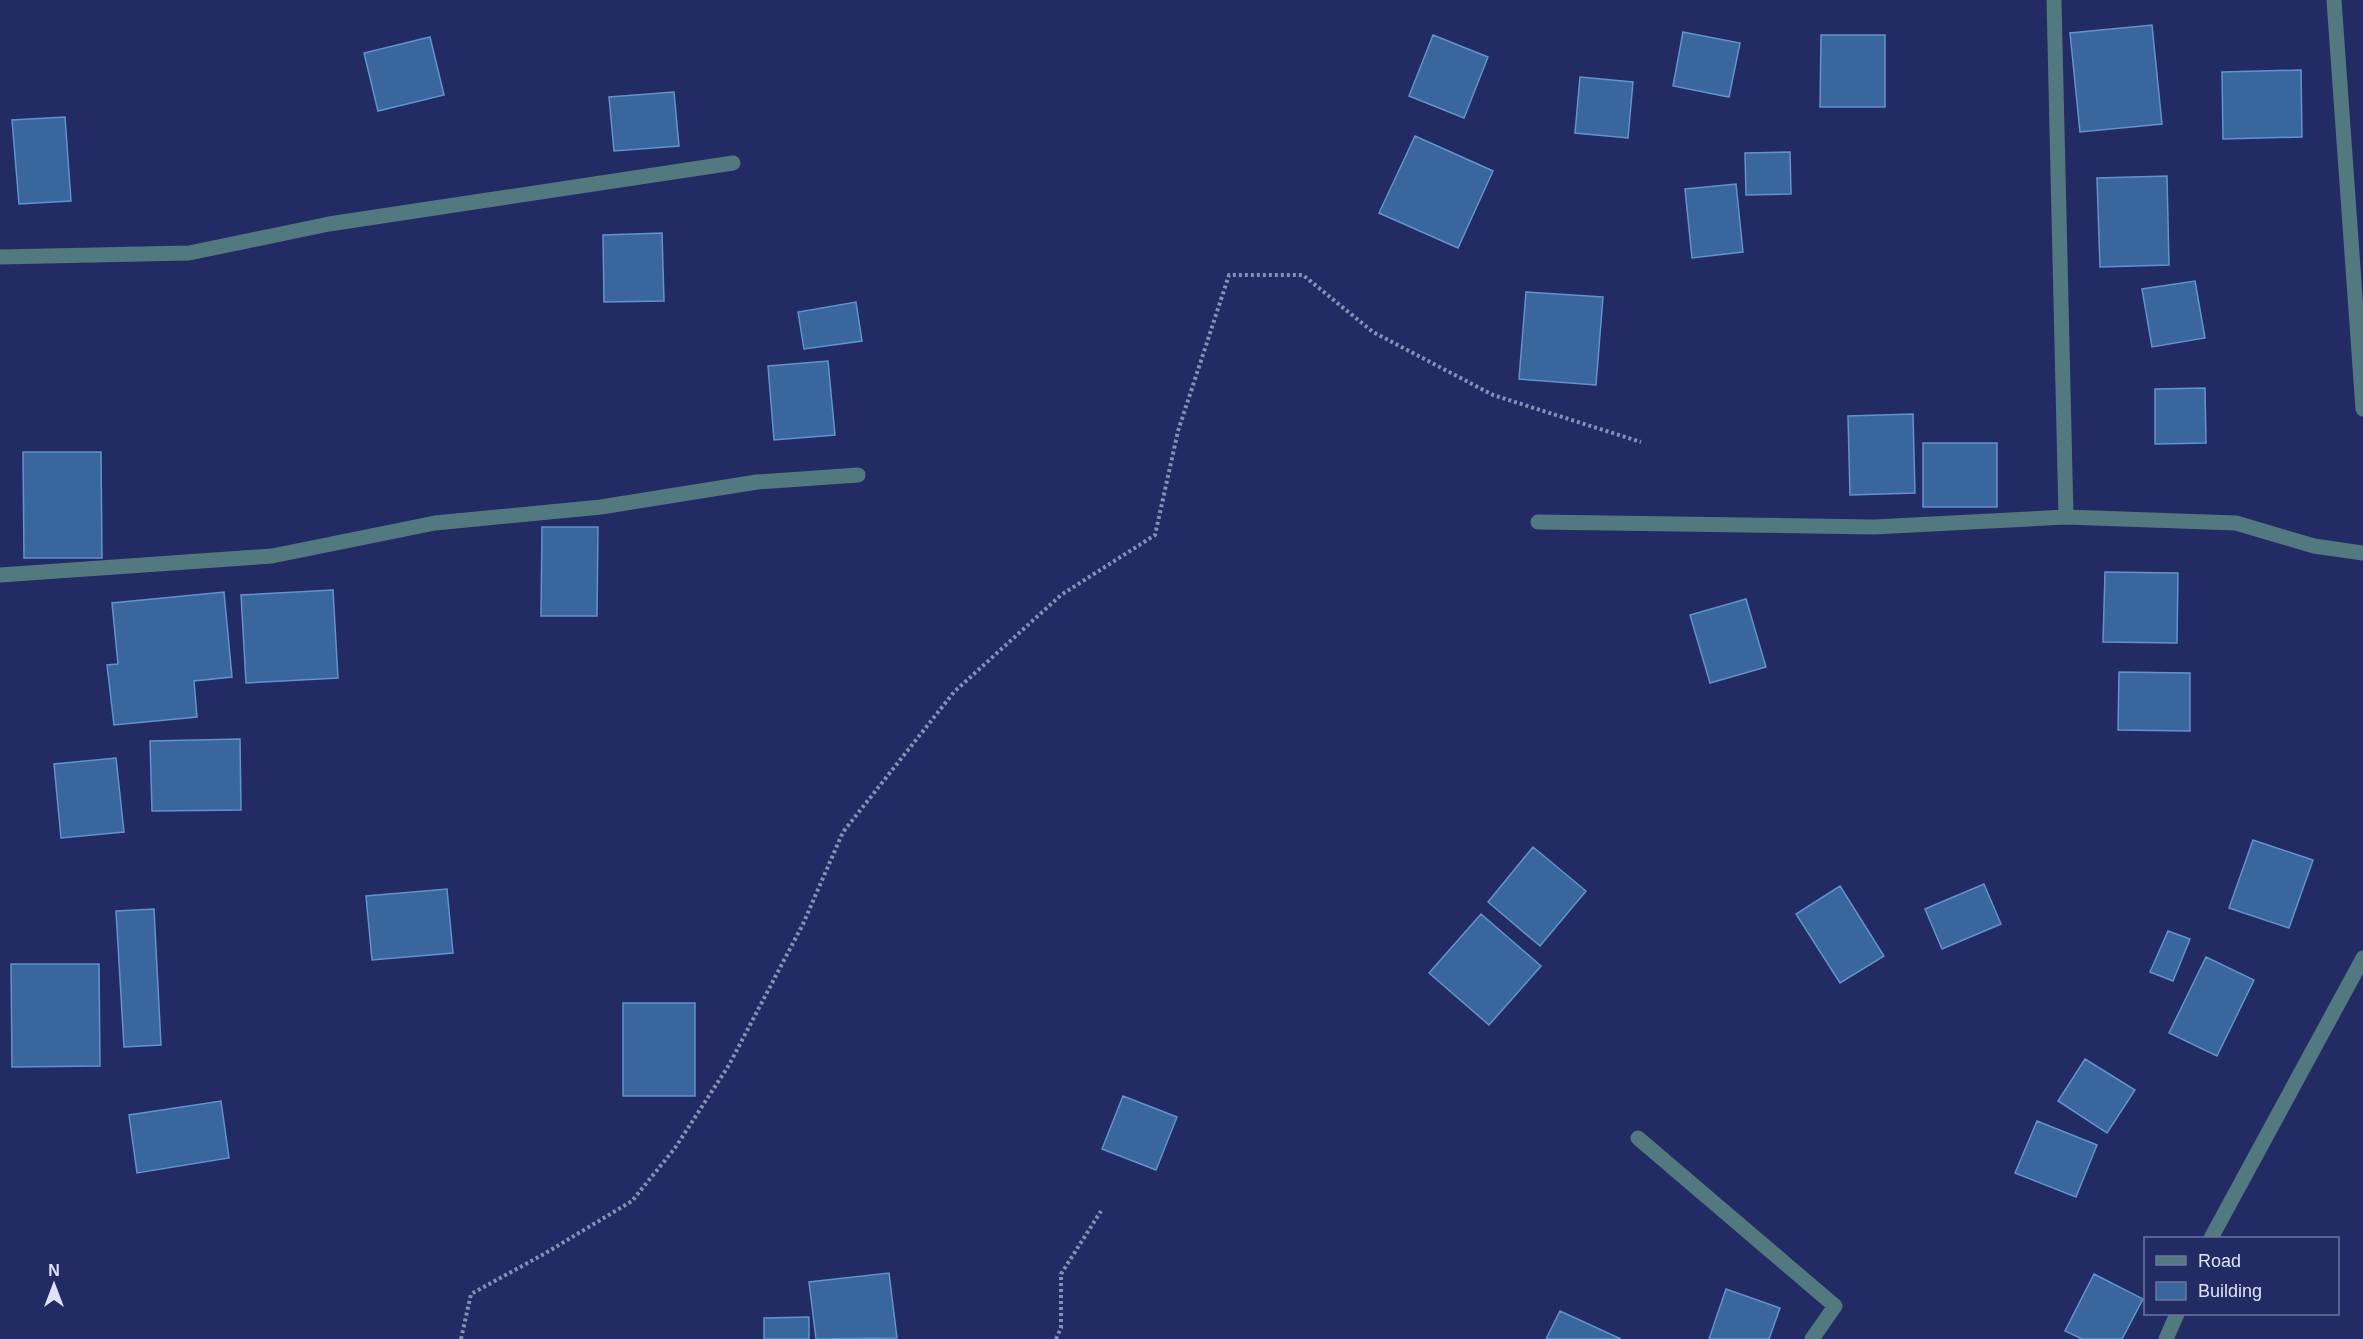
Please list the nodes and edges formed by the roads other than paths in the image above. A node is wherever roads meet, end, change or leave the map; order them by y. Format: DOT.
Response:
graph roads {
  1 [pos="2054,0"];
  2 [pos="2334,0"];
  3 [pos="733,163"];
  4 [pos="0,257"];
  5 [pos="2363,409"];
  6 [pos="858,475"];
  7 [pos="2066,517"];
  8 [pos="1538,522"];
  9 [pos="2363,553"];
  10 [pos="0,575"];
  11 [pos="2363,958"];
  12 [pos="1638,1138"];
  13 [pos="2212,1237"];
  14 [pos="2177,1315"];
  15 [pos="1812,1339"];
  16 [pos="2166,1339"];
  1 -- 7 [label="street"];
  2 -- 5 [label="street"];
  3 -- 4 [label="street"];
  6 -- 10 [label="street"];
  7 -- 8 [label="street"];
  7 -- 9 [label="street"];
  11 -- 13 [label="street"];
  12 -- 15 [label="street"];
  14 -- 16 [label="street"];
}
